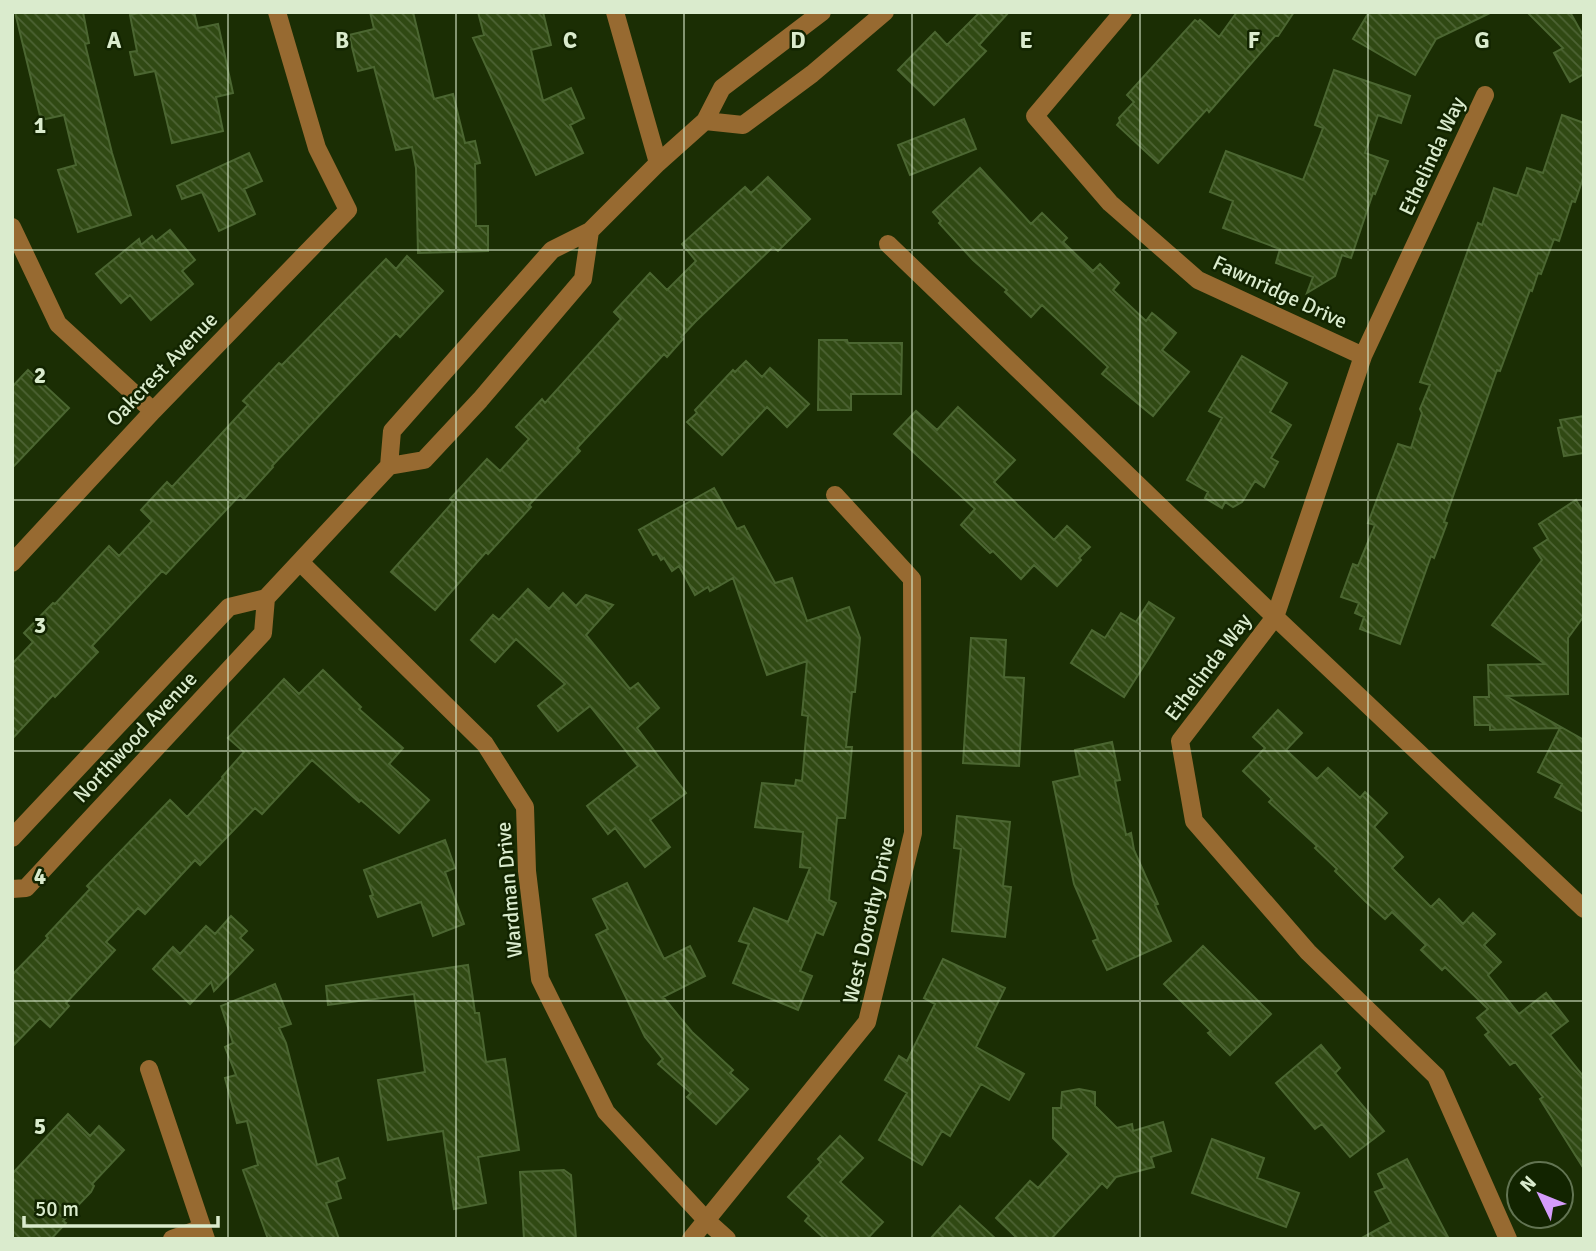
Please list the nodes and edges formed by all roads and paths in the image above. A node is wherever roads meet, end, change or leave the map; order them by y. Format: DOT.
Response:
graph roads {
  1 [pos="277,12"];
  2 [pos="615,12"];
  3 [pos="822,12"];
  4 [pos="885,12"];
  5 [pos="1124,12"];
  6 [pos="1485,95"];
  7 [pos="705,121"];
  8 [pos="657,163"];
  9 [pos="12,227"];
  10 [pos="590,231"];
  11 [pos="888,244"];
  12 [pos="1363,356"];
  13 [pos="153,411"];
  14 [pos="389,466"];
  15 [pos="835,495"];
  16 [pos="300,562"];
  17 [pos="12,564"];
  18 [pos="266,598"];
  19 [pos="1275,617"];
  20 [pos="12,838"];
  21 [pos="12,889"];
  22 [pos="1584,909"];
  23 [pos="149,1069"];
  24 [pos="708,1222"];
  25 [pos="204,1233"];
  26 [pos="172,1239"];
  27 [pos="691,1239"];
  28 [pos="727,1239"];
  29 [pos="1508,1239"];
  1 -- 13 [label="street, Oakcrest Avenue"];
  2 -- 8 [label="street"];
  3 -- 7 [label="street"];
  4 -- 7 [label="street"];
  5 -- 12 [label="street, Fawnridge Drive"];
  6 -- 12 [label="street, Ethelinda Way"];
  7 -- 8 [label="street"];
  8 -- 10 [label="street"];
  9 -- 13 [label="street"];
  10 -- 14 [label="street"];
  10 -- 14 [label="street"];
  11 -- 19 [label="street"];
  12 -- 19 [label="street, Ethelinda Way"];
  13 -- 17 [label="street, Oakcrest Avenue"];
  14 -- 16 [label="street"];
  15 -- 24 [label="street, West Dorothy Drive"];
  16 -- 18 [label="street"];
  16 -- 24 [label="street, Wardman Drive"];
  18 -- 20 [label="street, Northwood Avenue"];
  18 -- 21 [label="street, Northwood Avenue"];
  19 -- 22 [label="street"];
  19 -- 29 [label="street, Ethelinda Way"];
  23 -- 25 [label="street"];
  24 -- 27 [label="street, West Dorothy Drive"];
  24 -- 28 [label="street, Wardman Drive"];
  25 -- 26 [label="street"];
}
